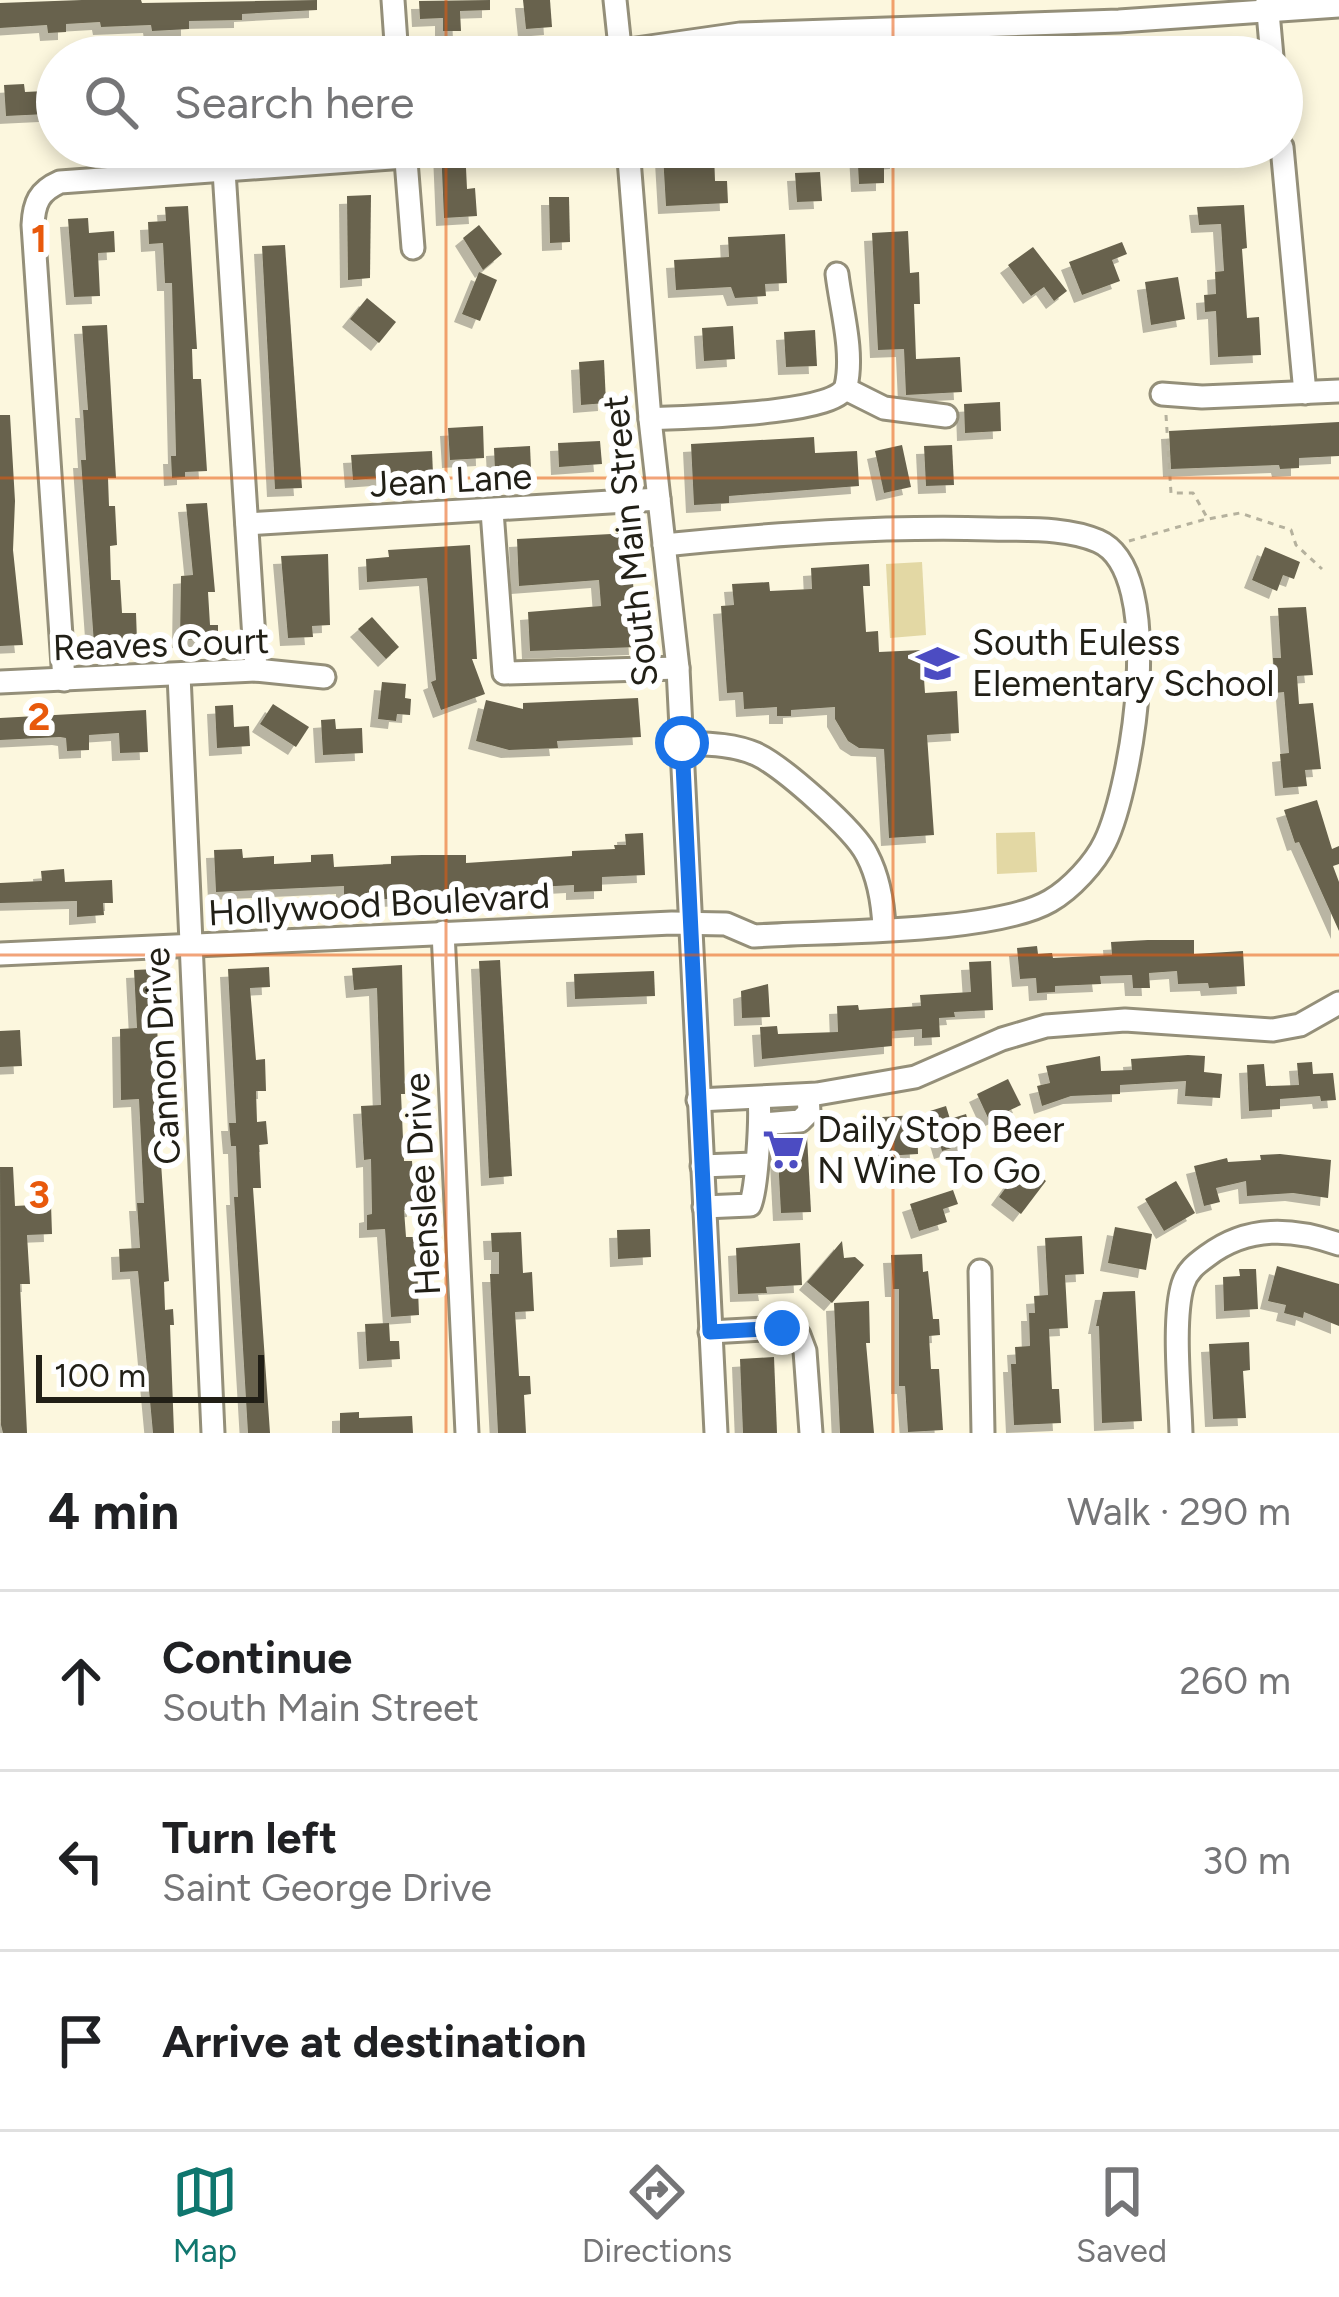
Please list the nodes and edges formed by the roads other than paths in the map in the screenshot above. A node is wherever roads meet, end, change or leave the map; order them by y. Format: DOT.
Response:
graph roads {
  1 [pos="393,0"];
  2 [pos="615,0"];
  3 [pos="1267,5"];
  4 [pos="1339,6"];
  5 [pos="396,36"];
  6 [pos="618,36"];
  7 [pos="728,36"];
  8 [pos="1271,36"];
  9 [pos="253,168"];
  10 [pos="406,168"];
  11 [pos="630,168"];
  12 [pos="1284,168"];
  13 [pos="224,171"];
  14 [pos="413,248"];
  15 [pos="837,274"];
  16 [pos="846,388"];
  17 [pos="1339,392"];
  18 [pos="1305,393"];
  19 [pos="1164,400"];
  20 [pos="946,416"];
  21 [pos="650,419"];
  22 [pos="659,499"];
  23 [pos="492,512"];
  24 [pos="247,524"];
  25 [pos="664,545"];
  26 [pos="678,668"];
  27 [pos="256,670"];
  28 [pos="179,675"];
  29 [pos="324,677"];
  30 [pos="64,680"];
  31 [pos="0,682"];
  32 [pos="682,743"];
  33 [pos="690,922"];
  34 [pos="884,928"];
  35 [pos="442,932"];
  36 [pos="190,947"];
  37 [pos="0,954"];
  38 [pos="1339,1003"];
  39 [pos="808,1095"];
  40 [pos="758,1098"];
  41 [pos="698,1100"];
  42 [pos="761,1124"];
  43 [pos="754,1164"];
  44 [pos="702,1166"];
  45 [pos="704,1207"];
  46 [pos="1339,1244"];
  47 [pos="980,1271"];
  48 [pos="710,1332"];
  49 [pos="213,1433"];
  50 [pos="466,1433"];
  51 [pos="716,1433"];
  52 [pos="811,1433"];
  53 [pos="982,1433"];
  54 [pos="1181,1433"];
  1 -- 5 [label="street"];
  2 -- 6 [label="street"];
  3 -- 4 [label="street"];
  3 -- 7 [label="street"];
  3 -- 8 [label="street"];
  9 -- 13 [label="street"];
  10 -- 14 [label="street"];
  11 -- 21 [label="street, South Main Street"];
  12 -- 18 [label="street"];
  13 -- 24 [label="street"];
  13 -- 30 [label="street"];
  15 -- 16 [label="street"];
  16 -- 20 [label="street"];
  16 -- 21 [label="street"];
  17 -- 18 [label="street"];
  18 -- 19 [label="street"];
  21 -- 22 [label="street, South Main Street"];
  22 -- 23 [label="street, Jean Lane"];
  22 -- 25 [label="street, South Main Street"];
  23 -- 24 [label="street, Jean Lane"];
  23 -- 26 [label="street"];
  24 -- 27 [label="street"];
  25 -- 26 [label="street, South Main Street"];
  25 -- 34 [label="street, Hollywood Boulevard"];
  26 -- 32 [label="street, South Main Street"];
  27 -- 28 [label="street, Reaves Court"];
  27 -- 29 [label="street, Reaves Court"];
  28 -- 30 [label="street, Reaves Court"];
  28 -- 36 [label="street, Cannon Drive"];
  30 -- 31 [label="street, Reaves Court"];
  32 -- 33 [label="street, South Main Street"];
  32 -- 34 [label="street"];
  33 -- 34 [label="street, Hollywood Boulevard"];
  33 -- 35 [label="street, Hollywood Boulevard"];
  33 -- 41 [label="street, South Main Street"];
  35 -- 36 [label="street, Hollywood Boulevard"];
  35 -- 50 [label="street, Henslee Drive"];
  36 -- 37 [label="street, Hollywood Boulevard"];
  36 -- 49 [label="street, Cannon Drive"];
  38 -- 39 [label="street"];
  39 -- 40 [label="street"];
  39 -- 42 [label="street"];
  40 -- 41 [label="street"];
  40 -- 42 [label="street"];
  41 -- 44 [label="street, South Main Street"];
  42 -- 43 [label="street"];
  43 -- 44 [label="street"];
  43 -- 45 [label="street"];
  44 -- 45 [label="street, South Main Street"];
  45 -- 48 [label="street, South Main Street"];
  46 -- 54 [label="street"];
  47 -- 53 [label="street"];
  48 -- 51 [label="street, South Main Street"];
  48 -- 52 [label="street"];
}
